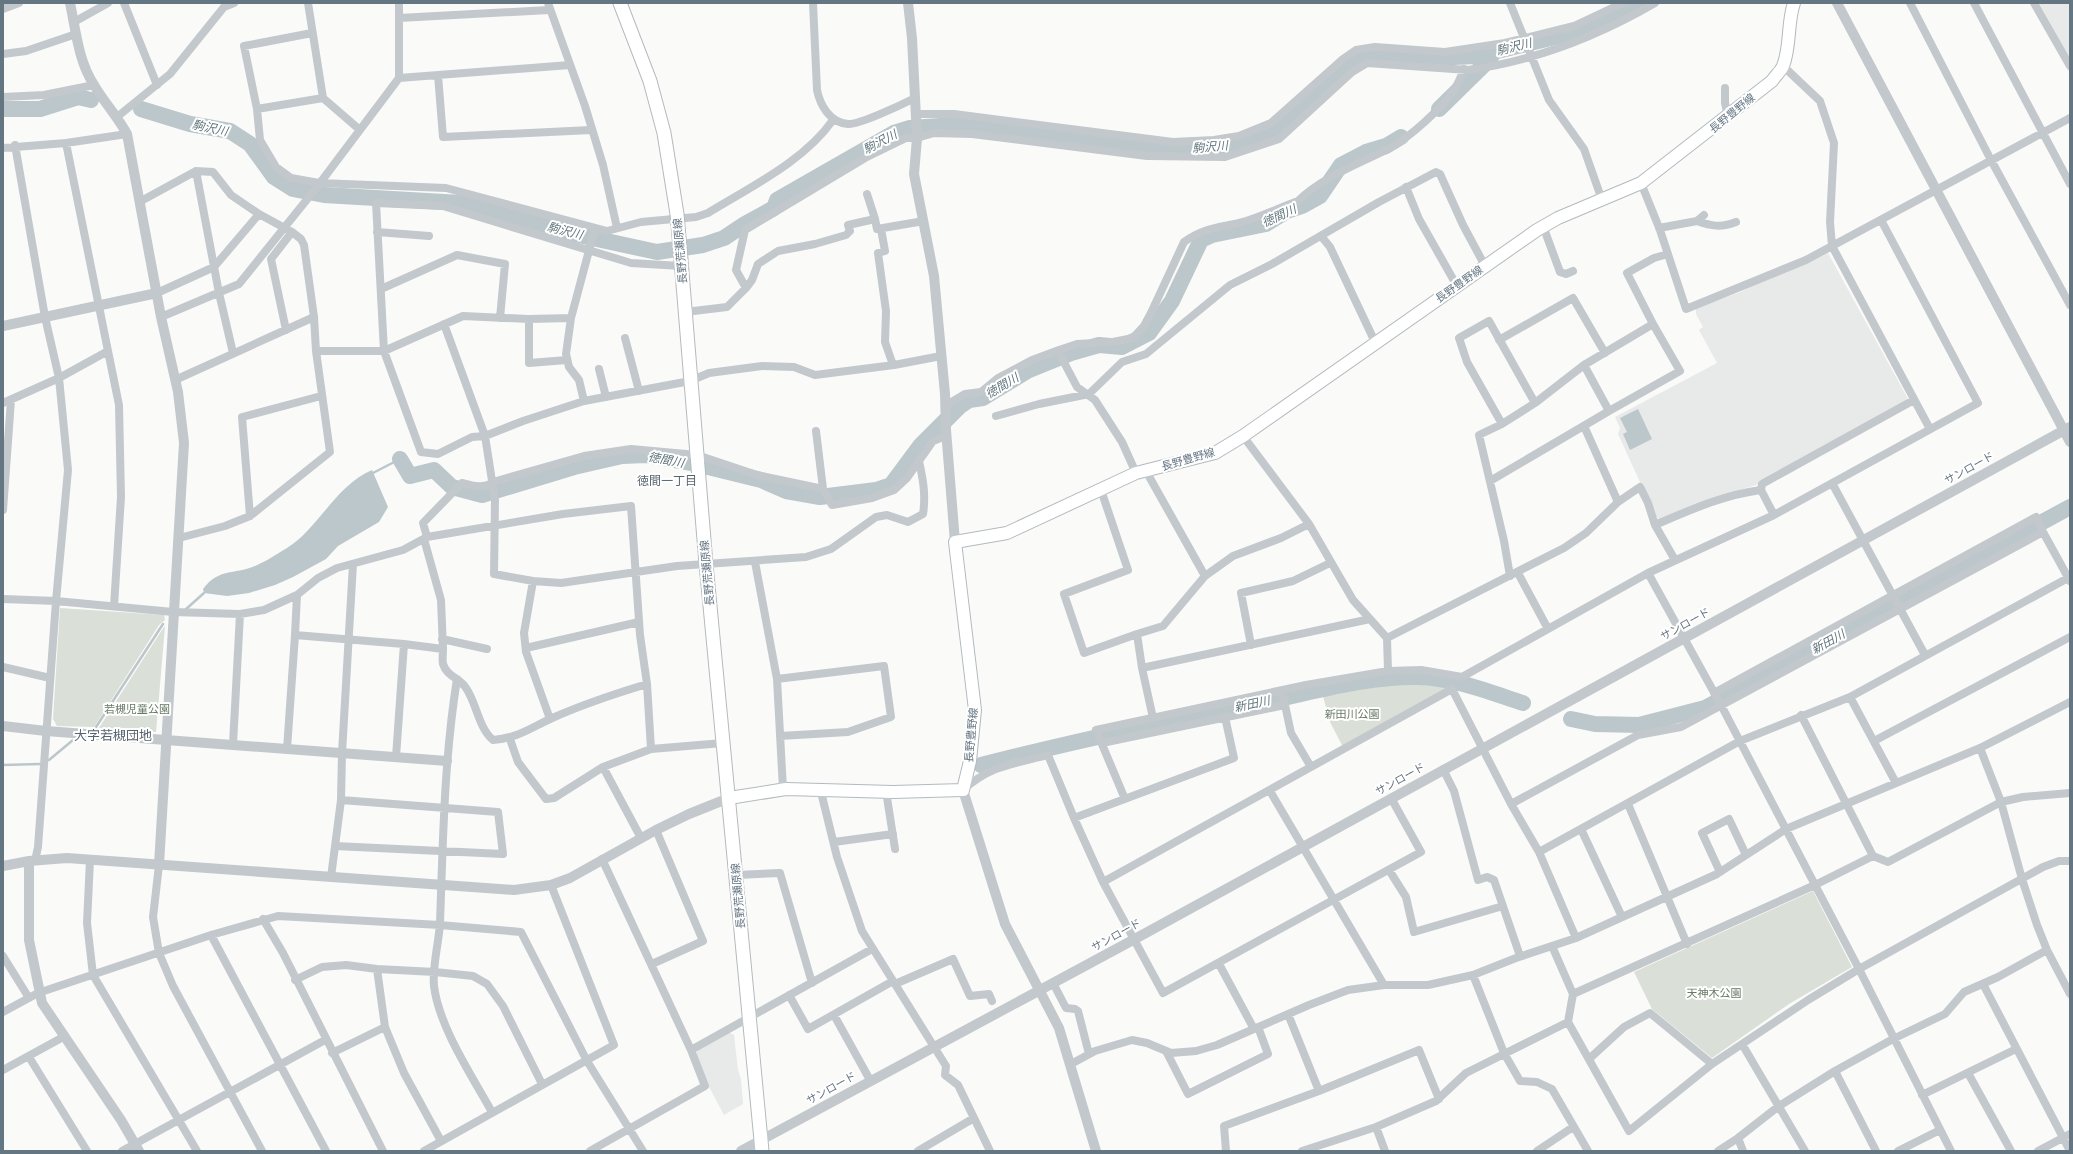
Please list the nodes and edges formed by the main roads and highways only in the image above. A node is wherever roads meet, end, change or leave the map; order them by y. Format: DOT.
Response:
graph roads {
  1 [pos="620,3"];
  2 [pos="1794,3"];
  3 [pos="729,798"];
  4 [pos="761,1145"];
  1 -- 3 [label="main road, 長野荒瀬原線, bridge"];
  2 -- 3 [label="main road, 長野豊野線"];
  3 -- 4 [label="main road, 長野荒瀬原線"];
}
